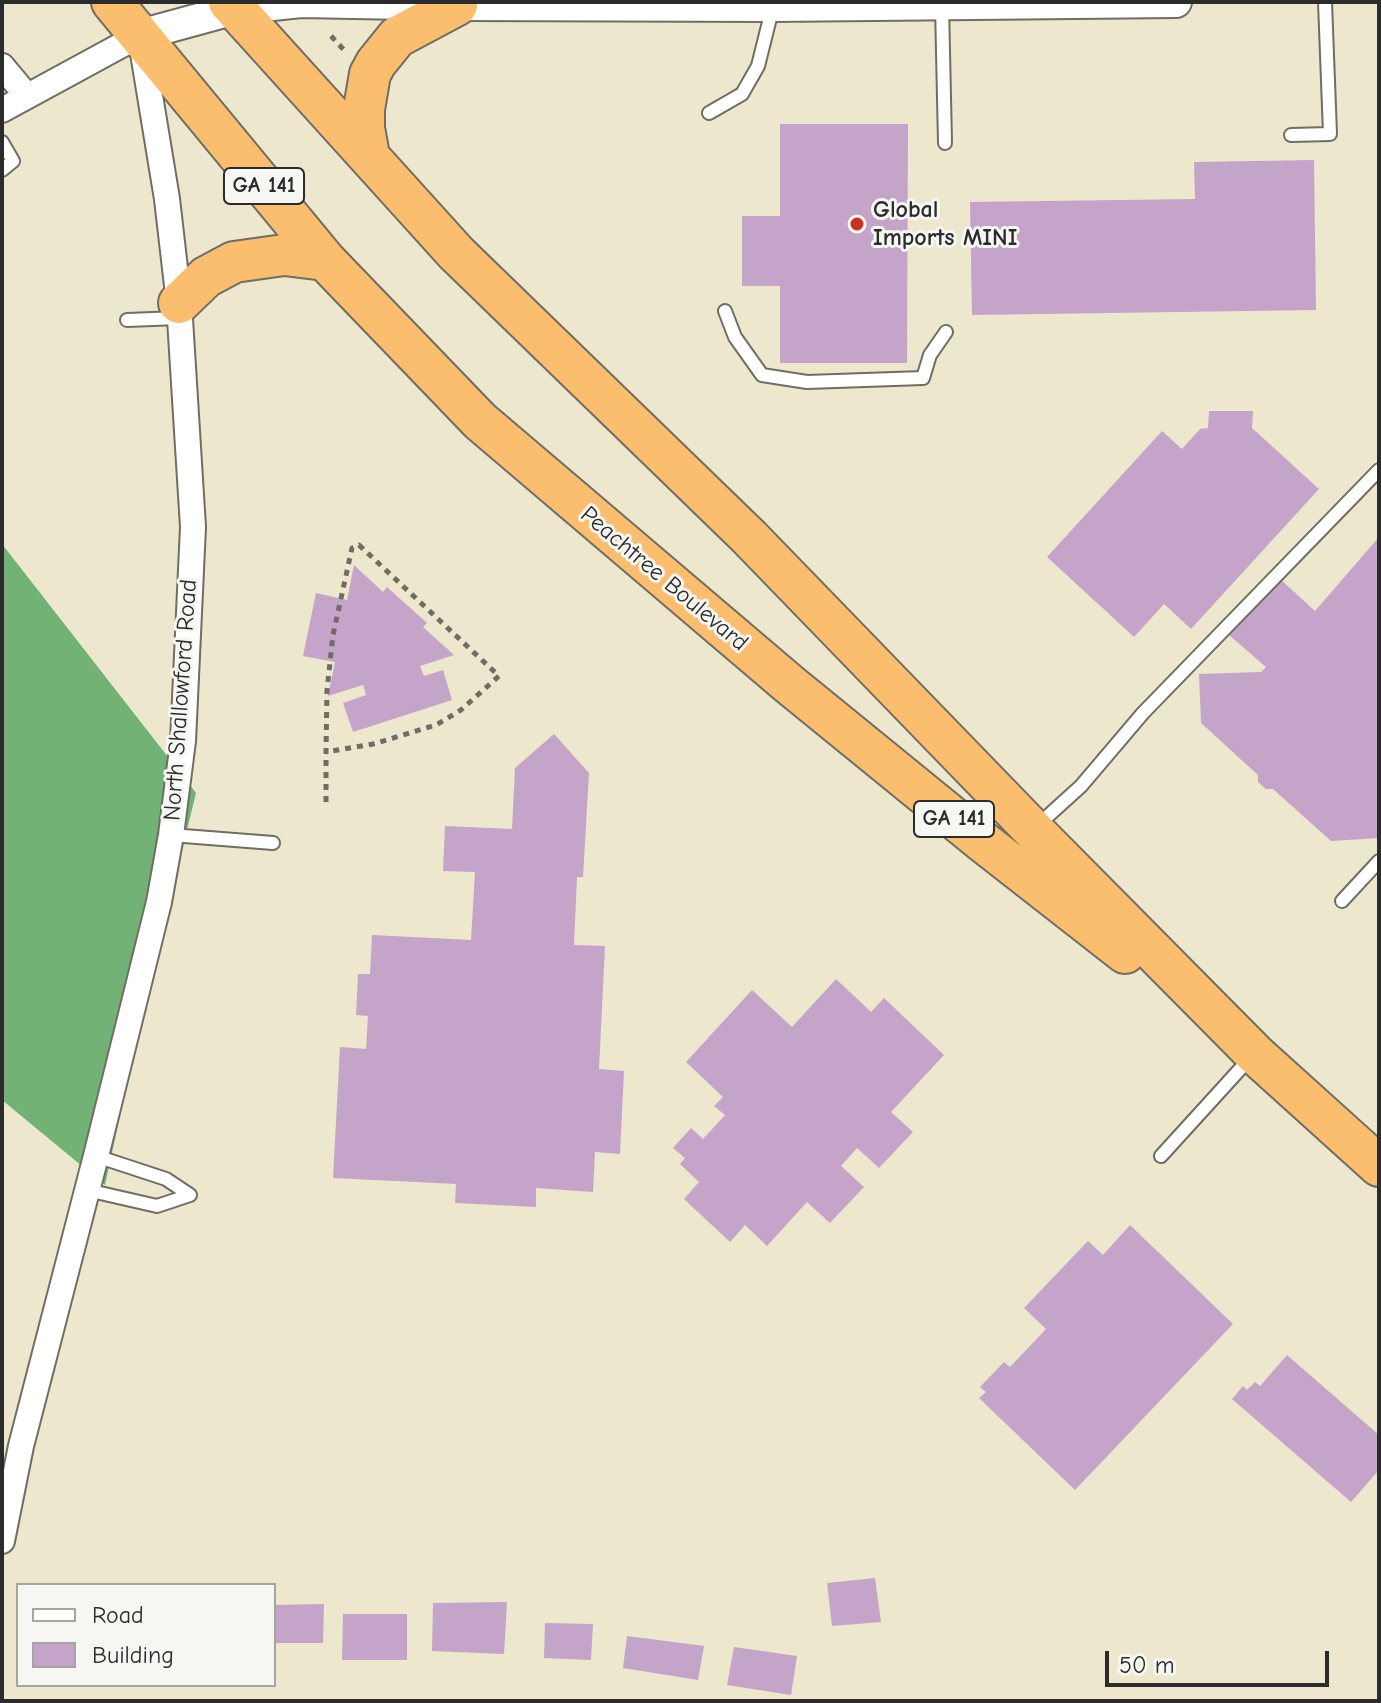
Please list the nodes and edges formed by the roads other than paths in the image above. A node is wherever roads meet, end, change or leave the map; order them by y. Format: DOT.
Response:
graph roads {
  1 [pos="112,2"];
  2 [pos="1176,2"];
  3 [pos="1325,2"];
  4 [pos="1026,3"];
  5 [pos="761,4"];
  6 [pos="457,5"];
  7 [pos="942,5"];
  8 [pos="232,6"];
  9 [pos="140,35"];
  10 [pos="2,66"];
  11 [pos="27,96"];
  12 [pos="2,110"];
  13 [pos="709,113"];
  14 [pos="1291,135"];
  15 [pos="2,142"];
  16 [pos="945,143"];
  17 [pos="369,156"];
  18 [pos="2,170"];
  19 [pos="325,260"];
  20 [pos="179,310"];
  21 [pos="725,311"];
  22 [pos="127,320"];
  23 [pos="946,332"];
  24 [pos="1379,470"];
  25 [pos="1033,830"];
  26 [pos="171,835"];
  27 [pos="273,843"];
  28 [pos="1379,861"];
  29 [pos="1342,901"];
  30 [pos="1255,1054"];
  31 [pos="96,1156"];
  32 [pos="1161,1156"];
  33 [pos="1379,1166"];
  34 [pos="87,1190"];
  35 [pos="11,1442"];
  36 [pos="2,1541"];
  1 -- 9 [label="highway, GA 141"];
  2 -- 4 [label="street"];
  3 -- 14 [label="lane"];
  4 -- 7 [label="street"];
  5 -- 6 [label="street"];
  5 -- 7 [label="street"];
  5 -- 13 [label="lane"];
  6 -- 8 [label="street"];
  6 -- 17 [label="highway"];
  7 -- 16 [label="lane"];
  8 -- 9 [label="street"];
  8 -- 17 [label="highway, Peachtree Boulevard / GA 141"];
  9 -- 11 [label="street"];
  9 -- 19 [label="highway, Peachtree Boulevard / GA 141"];
  9 -- 20 [label="street, North Shallowford Road"];
  10 -- 11 [label="street"];
  11 -- 12 [label="street"];
  15 -- 18 [label="lane"];
  17 -- 25 [label="highway, Peachtree Boulevard / GA 141"];
  19 -- 20 [label="highway"];
  19 -- 30 [label="highway, Peachtree Boulevard / GA 141"];
  20 -- 22 [label="lane"];
  20 -- 26 [label="street, North Shallowford Road"];
  21 -- 23 [label="lane"];
  24 -- 25 [label="lane"];
  25 -- 30 [label="highway, Peachtree Boulevard / GA 141"];
  26 -- 27 [label="lane"];
  26 -- 31 [label="street, North Shallowford Road"];
  28 -- 29 [label="lane"];
  30 -- 32 [label="lane"];
  30 -- 33 [label="highway, Peachtree Boulevard / GA 141"];
  31 -- 34 [label="street, North Shallowford Road"];
  31 -- 34 [label="lane"];
  34 -- 35 [label="street, North Shallowford Road"];
  35 -- 36 [label="street, North Shallowford Road"];
}
